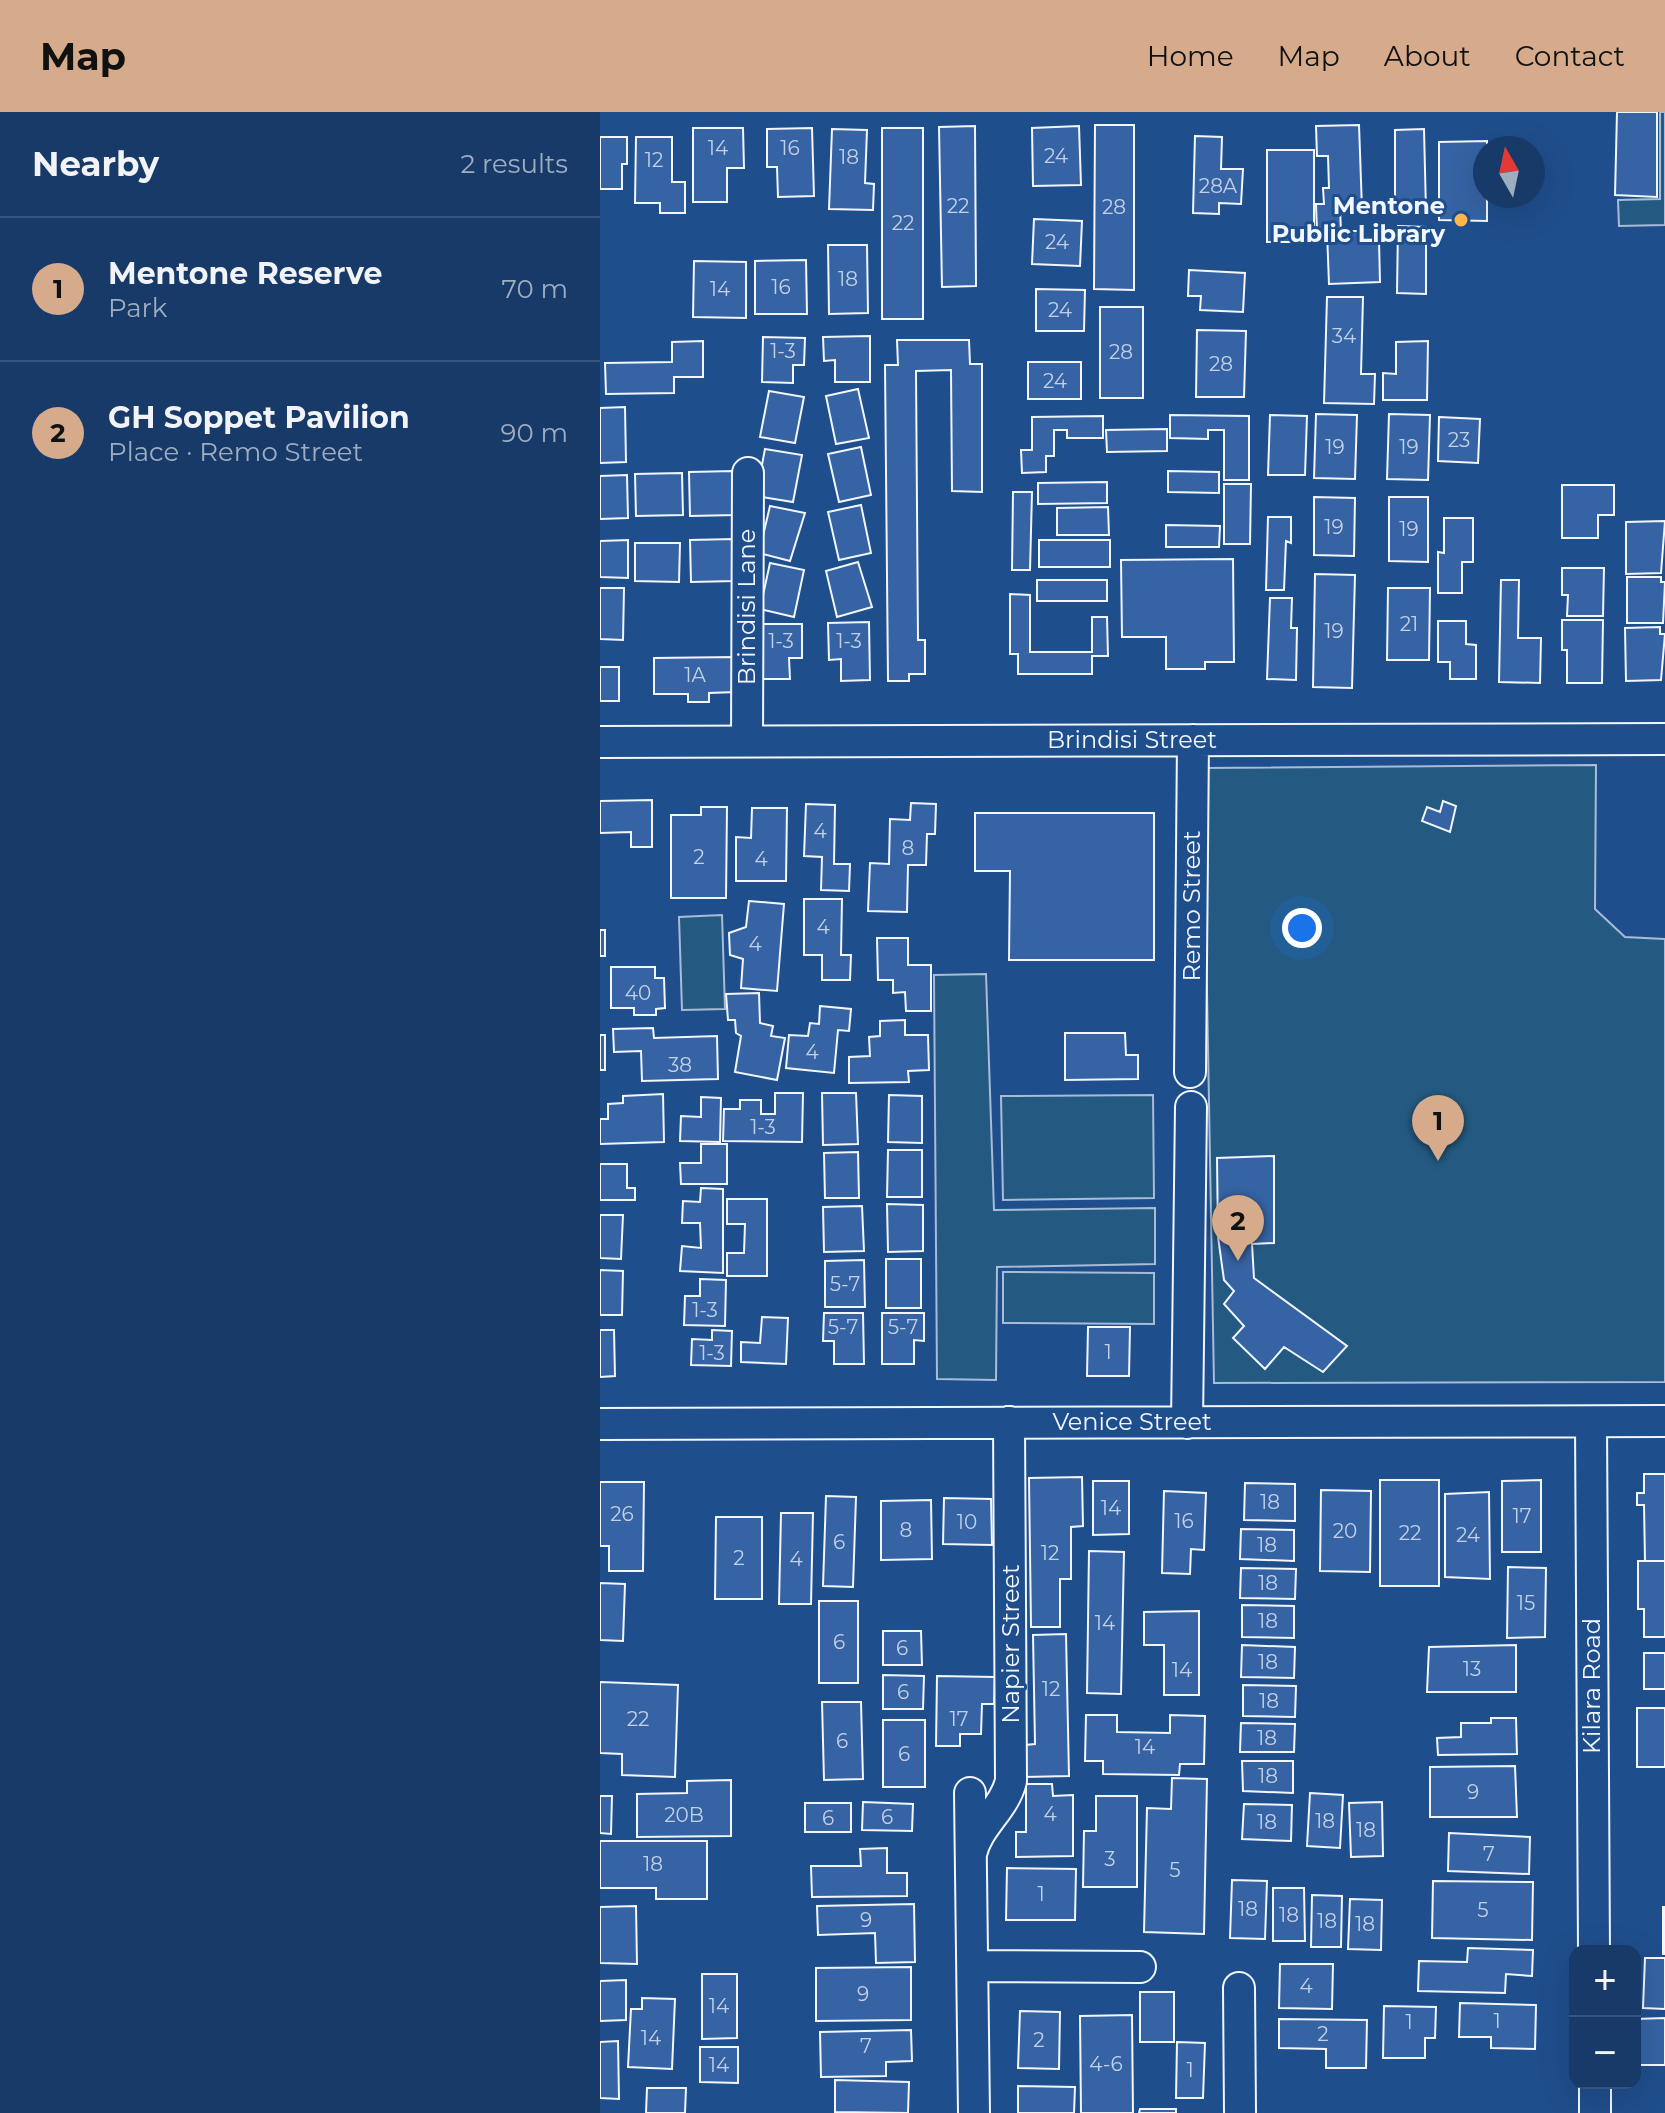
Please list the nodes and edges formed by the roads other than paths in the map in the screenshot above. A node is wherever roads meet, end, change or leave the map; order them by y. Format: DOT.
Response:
graph roads {
  1 [pos="748,473"];
  2 [pos="1665,739"];
  3 [pos="1193,740"];
  4 [pos="747,741"];
  5 [pos="600,742"];
  6 [pos="1190,1072"];
  7 [pos="1191,1107"];
  8 [pos="1665,1421"];
  9 [pos="1009,1422"];
  10 [pos="1591,1422"];
  11 [pos="1187,1423"];
  12 [pos="600,1424"];
  13 [pos="970,1793"];
  14 [pos="971,1854"];
  15 [pos="1594,1945"];
  16 [pos="973,1966"];
  17 [pos="1140,1967"];
  18 [pos="1239,1988"];
  19 [pos="1595,2089"];
  20 [pos="974,2113"];
  21 [pos="1240,2113"];
  22 [pos="1595,2113"];
  1 -- 4 [label="street, Brindisi Lane"];
  2 -- 3 [label="street, Brindisi Street"];
  3 -- 4 [label="street, Brindisi Street"];
  3 -- 6 [label="street, Remo Street"];
  4 -- 5 [label="street, Brindisi Street"];
  7 -- 11 [label="street"];
  8 -- 10 [label="street, Venice Street"];
  9 -- 11 [label="street, Venice Street"];
  9 -- 12 [label="street, Venice Street"];
  9 -- 14 [label="street, Napier Street"];
  10 -- 11 [label="street, Venice Street"];
  10 -- 15 [label="street, Kilara Road"];
  13 -- 14 [label="street, Napier Street"];
  14 -- 16 [label="street, Napier Street"];
  16 -- 17 [label="street"];
  16 -- 20 [label="street, Napier Street"];
  18 -- 21 [label="street"];
  19 -- 22 [label="street"];
}
